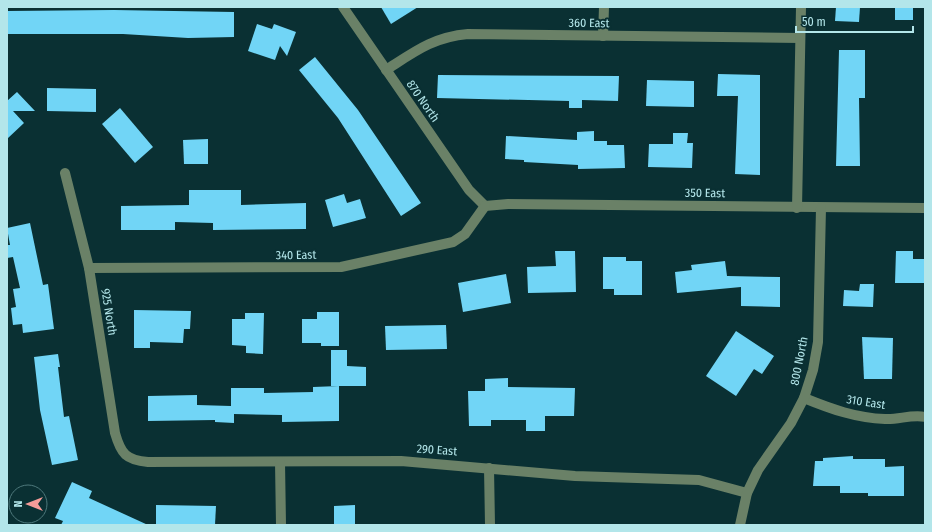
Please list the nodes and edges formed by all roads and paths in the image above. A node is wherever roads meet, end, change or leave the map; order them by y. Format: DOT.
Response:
graph roads {
  1 [pos="343,7"];
  2 [pos="604,7"];
  3 [pos="801,7"];
  4 [pos="603,36"];
  5 [pos="800,38"];
  6 [pos="386,70"];
  7 [pos="64,173"];
  8 [pos="485,206"];
  9 [pos="797,208"];
  10 [pos="821,208"];
  11 [pos="925,208"];
  12 [pos="89,268"];
  13 [pos="804,398"];
  14 [pos="925,417"];
  15 [pos="125,455"];
  16 [pos="280,462"];
  17 [pos="489,468"];
  18 [pos="747,493"];
  19 [pos="281,525"];
  20 [pos="490,525"];
  21 [pos="740,525"];
  1 -- 6 [label="street, 870 North"];
  2 -- 4 [label="street"];
  3 -- 5 [label="street"];
  4 -- 5 [label="street, 360 East"];
  4 -- 6 [label="street, 360 East"];
  5 -- 9 [label="street"];
  6 -- 8 [label="street, 870 North"];
  7 -- 12 [label="street, 925 North"];
  8 -- 9 [label="street, 350 East"];
  8 -- 12 [label="street, 340 East"];
  9 -- 10 [label="street, 350 East"];
  10 -- 11 [label="street, 350 East"];
  10 -- 13 [label="street, 800 North"];
  12 -- 15 [label="street, 925 North"];
  13 -- 14 [label="street, 310 East"];
  13 -- 18 [label="street, 800 North"];
  15 -- 16 [label="street, 290 East"];
  16 -- 17 [label="street, 290 East"];
  16 -- 19 [label="street"];
  17 -- 18 [label="street, 290 East"];
  17 -- 20 [label="street"];
  18 -- 21 [label="street, 800 North"];
}
